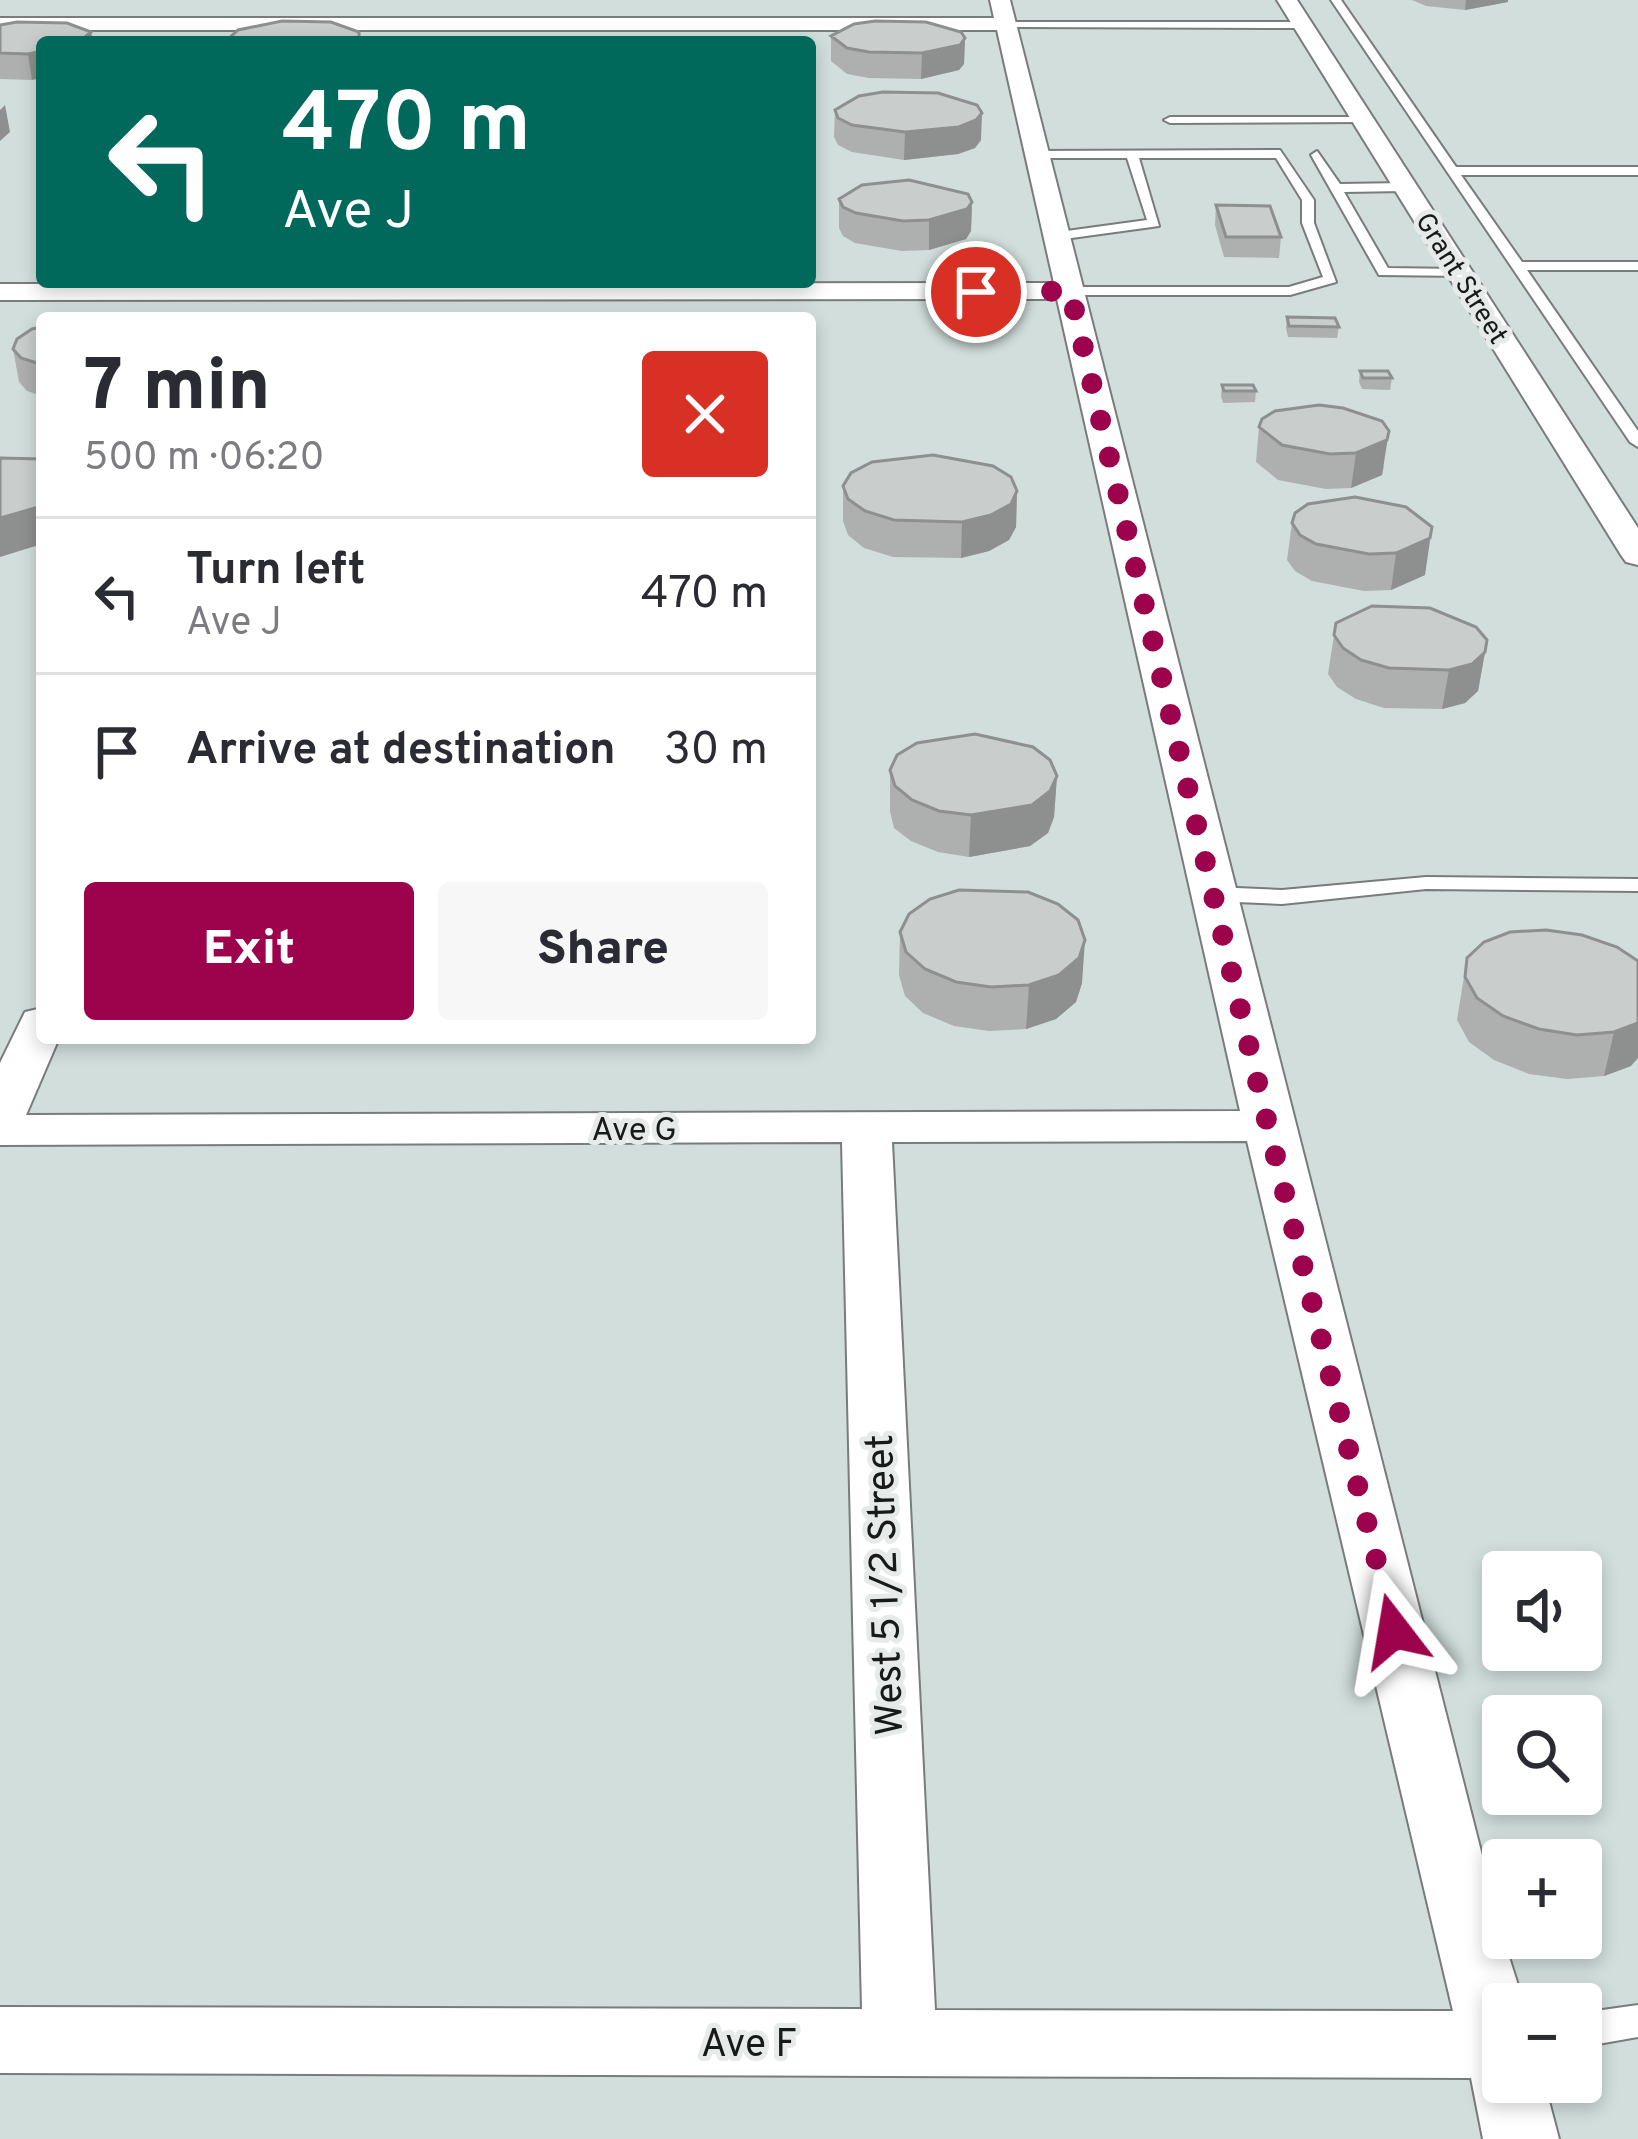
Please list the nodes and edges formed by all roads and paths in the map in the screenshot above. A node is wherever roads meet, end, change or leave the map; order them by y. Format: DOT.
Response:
graph roads {
  1 [pos="494,0"];
  2 [pos="1287,0"];
  3 [pos="1336,0"];
  4 [pos="1002,12"];
  5 [pos="0,24"];
  6 [pos="1303,25"];
  7 [pos="480,33"];
  8 [pos="1170,120"];
  9 [pos="1363,120"];
  10 [pos="1036,154"];
  11 [pos="1132,154"];
  12 [pos="1317,155"];
  13 [pos="1455,171"];
  14 [pos="1638,171"];
  15 [pos="1405,187"];
  16 [pos="1336,188"];
  17 [pos="1057,236"];
  18 [pos="1522,266"];
  19 [pos="1638,266"];
  20 [pos="1460,273"];
  21 [pos="1070,291"];
  22 [pos="0,292"];
  23 [pos="362,298"];
  24 [pos="1638,442"];
  25 [pos="1638,555"];
  26 [pos="1638,885"];
  27 [pos="1214,894"];
  28 [pos="36,1036"];
  29 [pos="0,1117"];
  30 [pos="1268,1126"];
  31 [pos="866,1127"];
  32 [pos="0,1130"];
  33 [pos="1484,1983"];
  34 [pos="1638,2020"];
  35 [pos="1602,2026"];
  36 [pos="0,2040"];
  37 [pos="899,2042"];
  38 [pos="1482,2058"];
  39 [pos="1513,2103"];
  40 [pos="1522,2139"];
  1 -- 7 [label="street"];
  2 -- 6 [label="street, Grant Street"];
  3 -- 13 [label="lane"];
  4 -- 6 [label="lane"];
  4 -- 7 [label="street"];
  4 -- 10 [label="street"];
  5 -- 7 [label="street"];
  6 -- 9 [label="street, Grant Street"];
  8 -- 9 [label="lane"];
  9 -- 15 [label="street, Grant Street"];
  10 -- 11 [label="lane"];
  10 -- 17 [label="street"];
  11 -- 17 [label="lane"];
  11 -- 21 [label="lane"];
  12 -- 16 [label="lane"];
  13 -- 14 [label="lane"];
  13 -- 18 [label="lane"];
  15 -- 16 [label="lane"];
  15 -- 20 [label="street, Grant Street"];
  16 -- 20 [label="lane"];
  17 -- 21 [label="street"];
  18 -- 19 [label="lane"];
  18 -- 24 [label="lane"];
  20 -- 25 [label="street, Grant Street"];
  21 -- 23 [label="street"];
  21 -- 27 [label="street"];
  22 -- 23 [label="street"];
  26 -- 27 [label="lane"];
  27 -- 30 [label="street"];
  28 -- 29 [label="street"];
  30 -- 31 [label="street, Ave G"];
  30 -- 33 [label="street"];
  31 -- 32 [label="street, Ave G"];
  31 -- 37 [label="street, West 5 1/2 Street"];
  34 -- 35 [label="lane"];
  36 -- 37 [label="street, Ave F"];
  37 -- 38 [label="street, Ave F"];
  39 -- 40 [label="street"];
}
